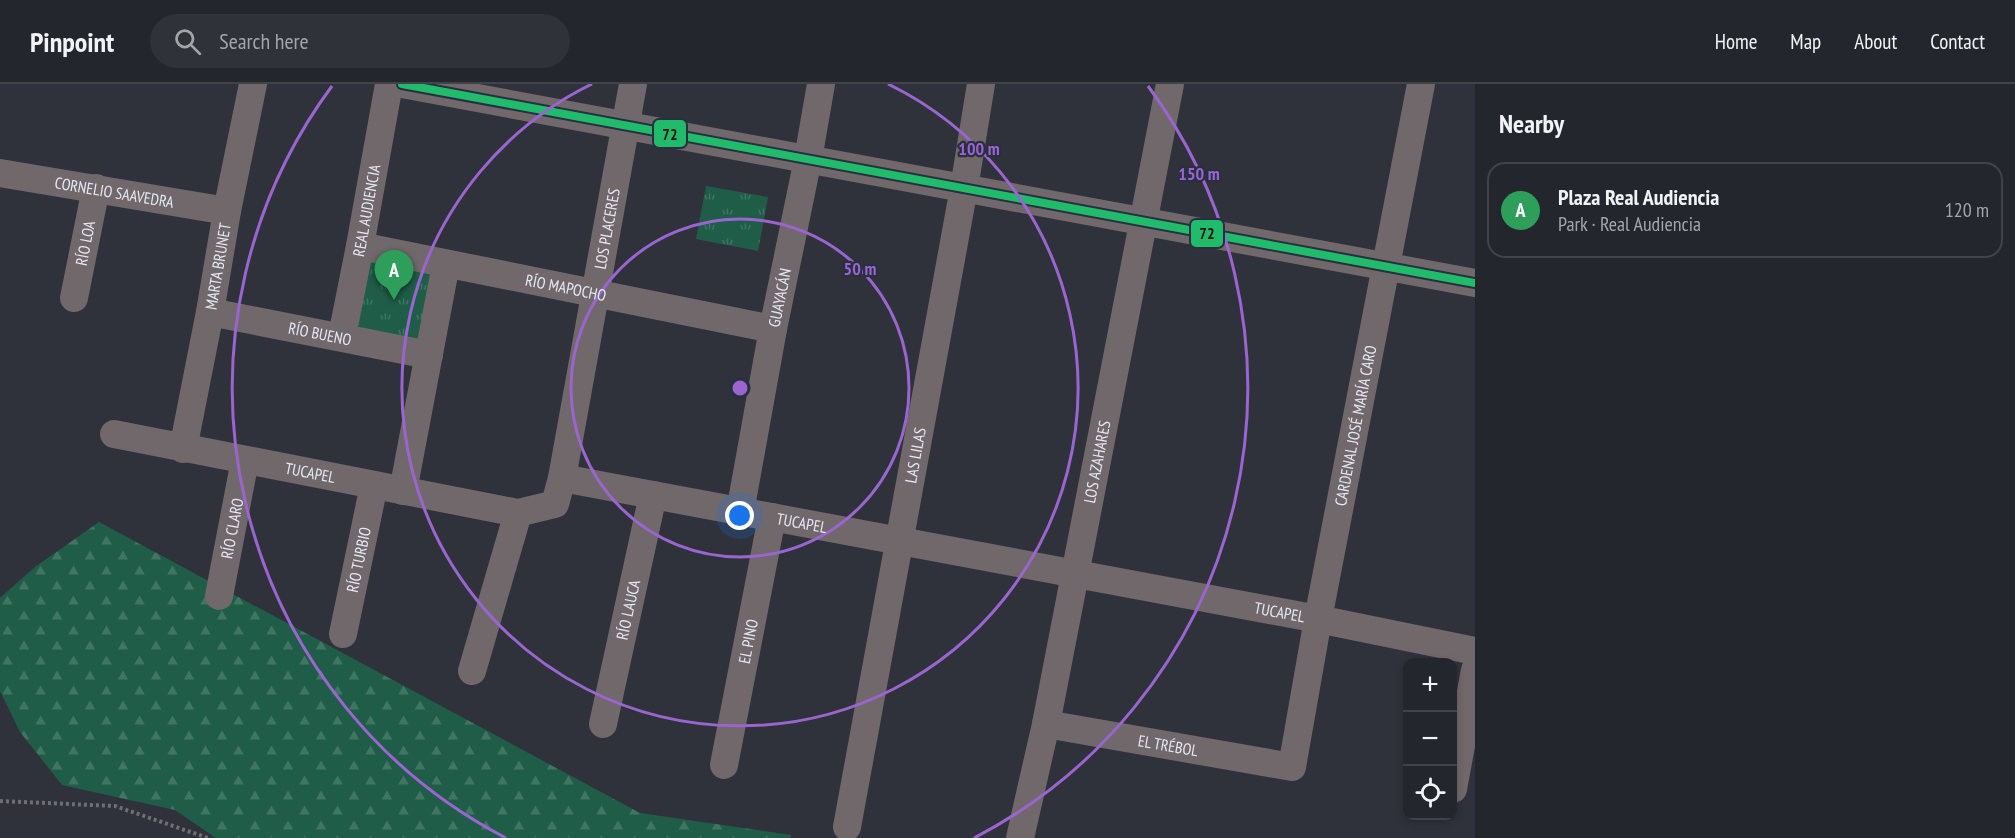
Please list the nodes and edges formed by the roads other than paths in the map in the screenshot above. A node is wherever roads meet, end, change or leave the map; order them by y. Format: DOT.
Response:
graph roads {
  1 [pos="253,84"];
  2 [pos="389,84"];
  3 [pos="402,84"];
  4 [pos="633,84"];
  5 [pos="821,84"];
  6 [pos="981,84"];
  7 [pos="1170,84"];
  8 [pos="1421,84"];
  9 [pos="625,125"];
  10 [pos="807,159"];
  11 [pos="0,173"];
  12 [pos="96,188"];
  13 [pos="964,188"];
  14 [pos="226,211"];
  15 [pos="1144,221"];
  16 [pos="360,246"];
  17 [pos="446,264"];
  18 [pos="1386,266"];
  19 [pos="1475,283"];
  20 [pos="595,294"];
  21 [pos="74,298"];
  22 [pos="210,312"];
  23 [pos="773,329"];
  24 [pos="342,336"];
  25 [pos="429,355"];
  26 [pos="114,434"];
  27 [pos="183,449"];
  28 [pos="245,460"];
  29 [pos="562,478"];
  30 [pos="374,485"];
  31 [pos="403,491"];
  32 [pos="653,495"];
  33 [pos="740,512"];
  34 [pos="518,513"];
  35 [pos="772,518"];
  36 [pos="900,542"];
  37 [pos="1076,574"];
  38 [pos="219,596"];
  39 [pos="1318,619"];
  40 [pos="343,634"];
  41 [pos="1475,651"];
  42 [pos="1475,670"];
  43 [pos="472,671"];
  44 [pos="603,724"];
  45 [pos="1046,724"];
  46 [pos="724,765"];
  47 [pos="1292,767"];
  48 [pos="1457,767"];
  49 [pos="847,827"];
  50 [pos="1020,838"];
  1 -- 14 [label="street, MARTA BRUNET"];
  2 -- 16 [label="street, REAL AUDIENCIA"];
  3 -- 9 [label="street"];
  4 -- 9 [label="street, LOS PLACERES"];
  5 -- 10 [label="street, GUAYACÁN"];
  6 -- 13 [label="street, LAS LILAS"];
  7 -- 15 [label="street, LOS AZAHARES"];
  8 -- 18 [label="street, CARDENAL JOSÉ MARÍA CARO"];
  9 -- 10 [label="street"];
  9 -- 20 [label="street, LOS PLACERES"];
  10 -- 13 [label="street"];
  10 -- 23 [label="street, GUAYACÁN"];
  11 -- 12 [label="street, CORNELIO SAAVEDRA"];
  12 -- 14 [label="street, CORNELIO SAAVEDRA"];
  12 -- 21 [label="street, RÍO LOA"];
  13 -- 15 [label="street"];
  13 -- 36 [label="street, LAS LILAS"];
  14 -- 22 [label="street, MARTA BRUNET"];
  15 -- 18 [label="street"];
  15 -- 37 [label="street, LOS AZAHARES"];
  16 -- 17 [label="street, RÍO MAPOCHO"];
  16 -- 24 [label="street, REAL AUDIENCIA"];
  17 -- 20 [label="street, RÍO MAPOCHO"];
  17 -- 25 [label="street"];
  18 -- 19 [label="street"];
  18 -- 39 [label="street, CARDENAL JOSÉ MARÍA CARO"];
  20 -- 23 [label="street, RÍO MAPOCHO"];
  20 -- 29 [label="street, LOS PLACERES"];
  22 -- 24 [label="street, RÍO BUENO"];
  22 -- 27 [label="street, MARTA BRUNET"];
  23 -- 33 [label="street, GUAYACÁN"];
  24 -- 25 [label="street, RÍO BUENO"];
  25 -- 31 [label="street"];
  26 -- 27 [label="street, TUCAPEL"];
  27 -- 28 [label="street, TUCAPEL"];
  28 -- 30 [label="street, TUCAPEL"];
  28 -- 38 [label="street, RÍO CLARO"];
  29 -- 32 [label="street, TUCAPEL"];
  29 -- 34 [label="street, TUCAPEL"];
  30 -- 31 [label="street, TUCAPEL"];
  30 -- 40 [label="street, RÍO TURBIO"];
  31 -- 34 [label="street, TUCAPEL"];
  32 -- 33 [label="street, TUCAPEL"];
  32 -- 44 [label="street, RÍO LAUCA"];
  33 -- 35 [label="street, TUCAPEL"];
  34 -- 43 [label="street"];
  35 -- 36 [label="street, TUCAPEL"];
  35 -- 46 [label="street, EL PINO"];
  36 -- 37 [label="street, TUCAPEL"];
  36 -- 49 [label="street, LAS LILAS"];
  37 -- 39 [label="street, TUCAPEL"];
  37 -- 45 [label="street, LOS AZAHARES"];
  39 -- 41 [label="street, TUCAPEL"];
  39 -- 47 [label="street, CARDENAL JOSÉ MARÍA CARO"];
  42 -- 48 [label="street"];
  45 -- 47 [label="street, EL TRÉBOL"];
  45 -- 50 [label="street, LOS AZAHARES"];
}
